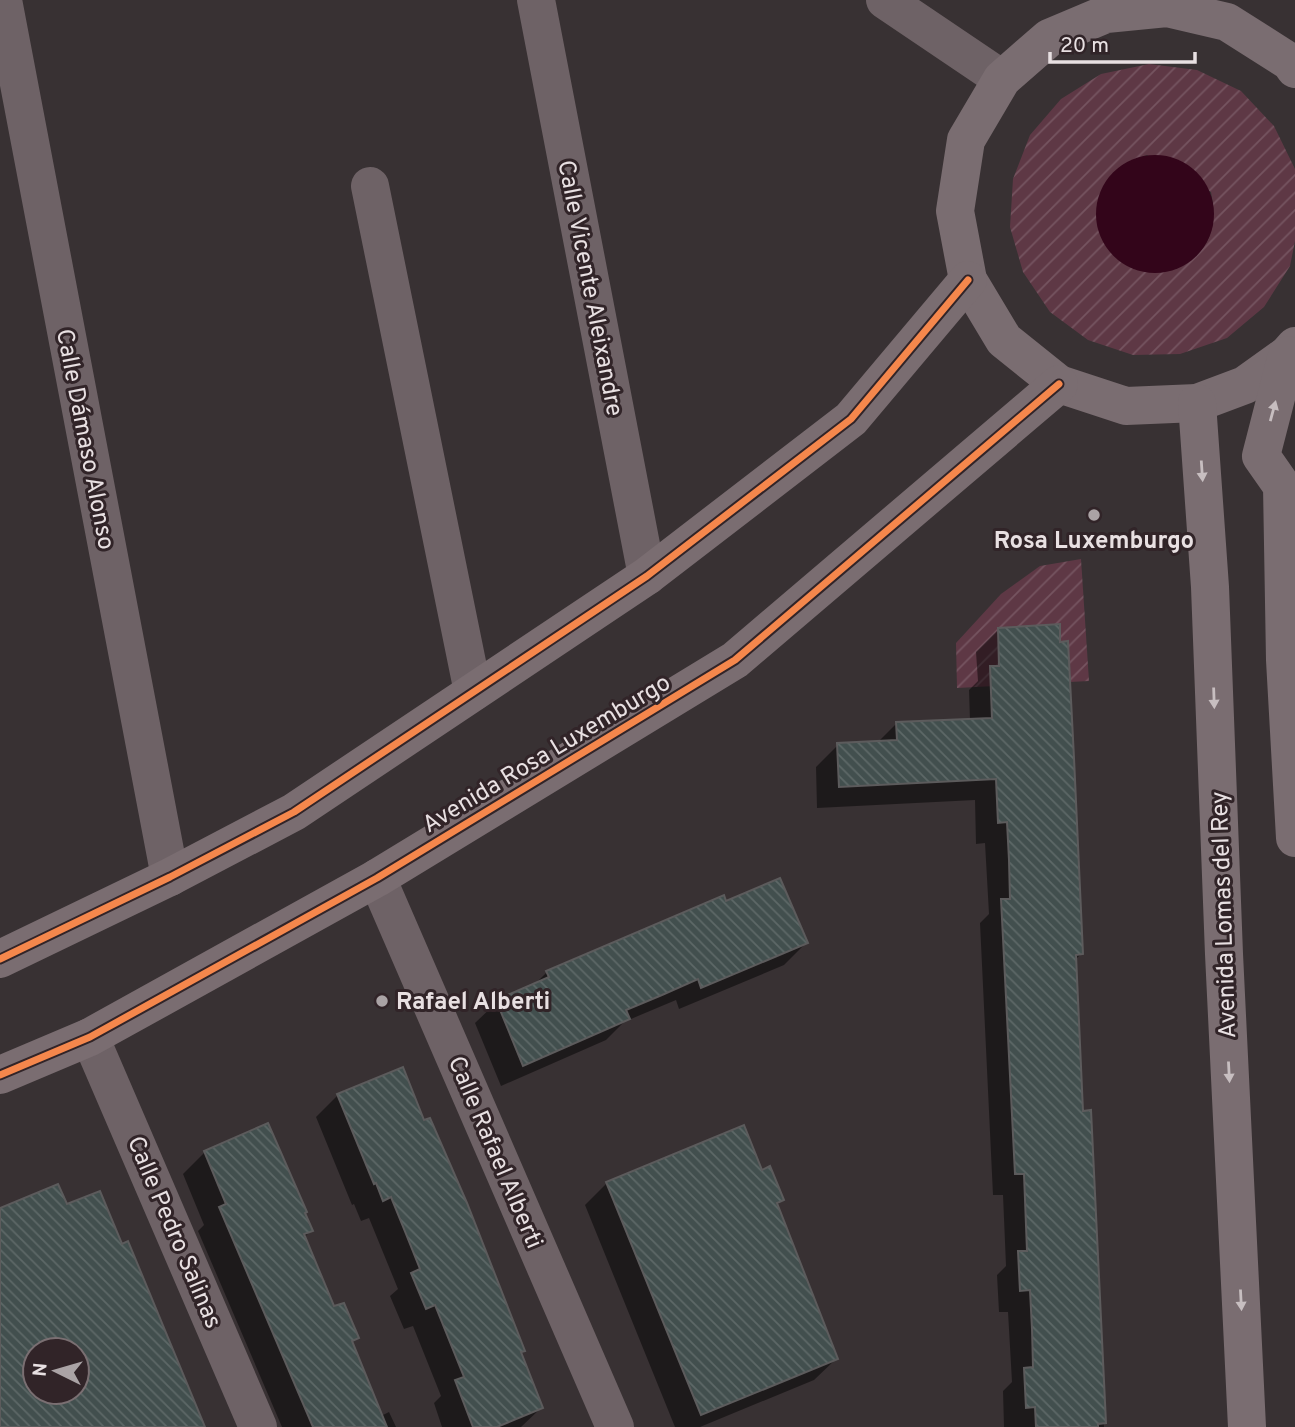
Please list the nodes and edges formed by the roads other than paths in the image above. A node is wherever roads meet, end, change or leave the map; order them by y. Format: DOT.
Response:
graph roads {
  1 [pos="3,0"];
  2 [pos="536,0"];
  3 [pos="885,0"];
  4 [pos="1234,11"];
  5 [pos="1293,61"];
  6 [pos="1002,79"];
  7 [pos="370,186"];
  8 [pos="968,280"];
  9 [pos="1291,350"];
  10 [pos="1059,384"];
  11 [pos="1197,403"];
  12 [pos="647,576"];
  13 [pos="473,692"];
  14 [pos="1295,838"];
  15 [pos="170,877"];
  16 [pos="377,878"];
  17 [pos="0,959"];
  18 [pos="90,1037"];
  19 [pos="0,1075"];
  20 [pos="258,1427"];
  21 [pos="615,1427"];
  22 [pos="1247,1427"];
  1 -- 15 [label="street, Calle Dámaso Alonso"];
  2 -- 12 [label="street, Calle Vicente Aleixandre"];
  3 -- 6 [label="street"];
  4 -- 5 [label="main road"];
  4 -- 6 [label="main road"];
  6 -- 8 [label="main road"];
  7 -- 13 [label="street"];
  8 -- 10 [label="main road"];
  8 -- 12 [label="main road"];
  9 -- 11 [label="main road"];
  14 -- 9 [label="main road, one-way"];
  10 -- 11 [label="main road"];
  10 -- 16 [label="main road, Avenida Rosa Luxemburgo"];
  11 -- 22 [label="main road, Avenida Lomas del Rey, one-way"];
  12 -- 13 [label="main road"];
  13 -- 15 [label="main road"];
  15 -- 17 [label="main road"];
  16 -- 18 [label="main road, Avenida Rosa Luxemburgo"];
  16 -- 21 [label="street, Calle Rafael Alberti"];
  18 -- 19 [label="main road, Avenida Rosa Luxemburgo"];
  18 -- 20 [label="street, Calle Pedro Salinas"];
}
